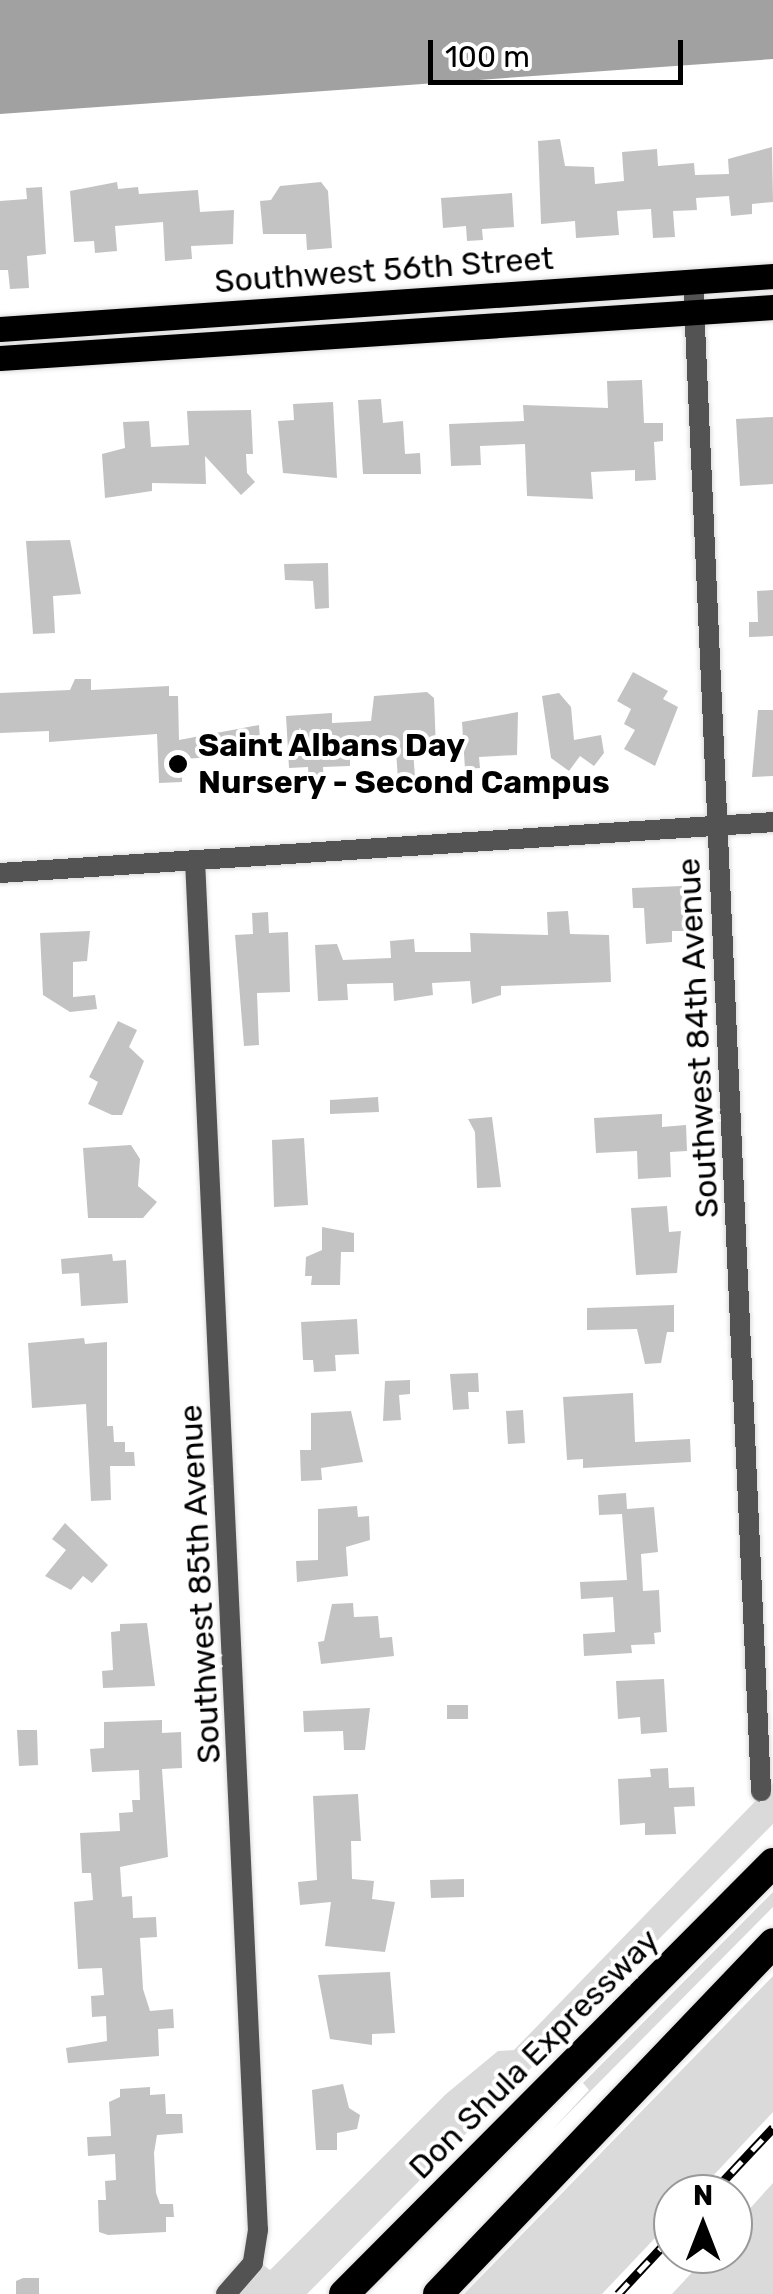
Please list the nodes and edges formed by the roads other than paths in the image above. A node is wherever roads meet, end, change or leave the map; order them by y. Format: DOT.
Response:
graph roads {
  1 [pos="773,276"];
  2 [pos="693,281"];
  3 [pos="773,306"];
  4 [pos="261,310"];
  5 [pos="695,312"];
  6 [pos="0,329"];
  7 [pos="263,341"];
  8 [pos="0,358"];
  9 [pos="773,822"];
  10 [pos="719,826"];
  11 [pos="194,860"];
  12 [pos="0,872"];
  13 [pos="761,1792"];
  14 [pos="773,1864"];
  15 [pos="773,1943"];
  16 [pos="226,2294"];
  17 [pos="344,2294"];
  18 [pos="438,2294"];
  1 -- 2 [label="main road, Southwest 56th Street"];
  2 -- 4 [label="main road, Southwest 56th Street"];
  2 -- 5 [label="street, Southwest 84th Avenue"];
  3 -- 5 [label="main road, Southwest 56th Street"];
  4 -- 6 [label="main road, Southwest 56th Street"];
  4 -- 7 [label="main road"];
  5 -- 7 [label="main road, Southwest 56th Street"];
  5 -- 10 [label="street, Southwest 84th Avenue"];
  7 -- 8 [label="main road, Southwest 56th Street"];
  9 -- 10 [label="street"];
  10 -- 11 [label="street"];
  10 -- 13 [label="street, Southwest 84th Avenue"];
  11 -- 12 [label="street"];
  11 -- 16 [label="street, Southwest 85th Avenue"];
  14 -- 17 [label="highway, Don Shula Expressway"];
  15 -- 18 [label="highway"];
}
